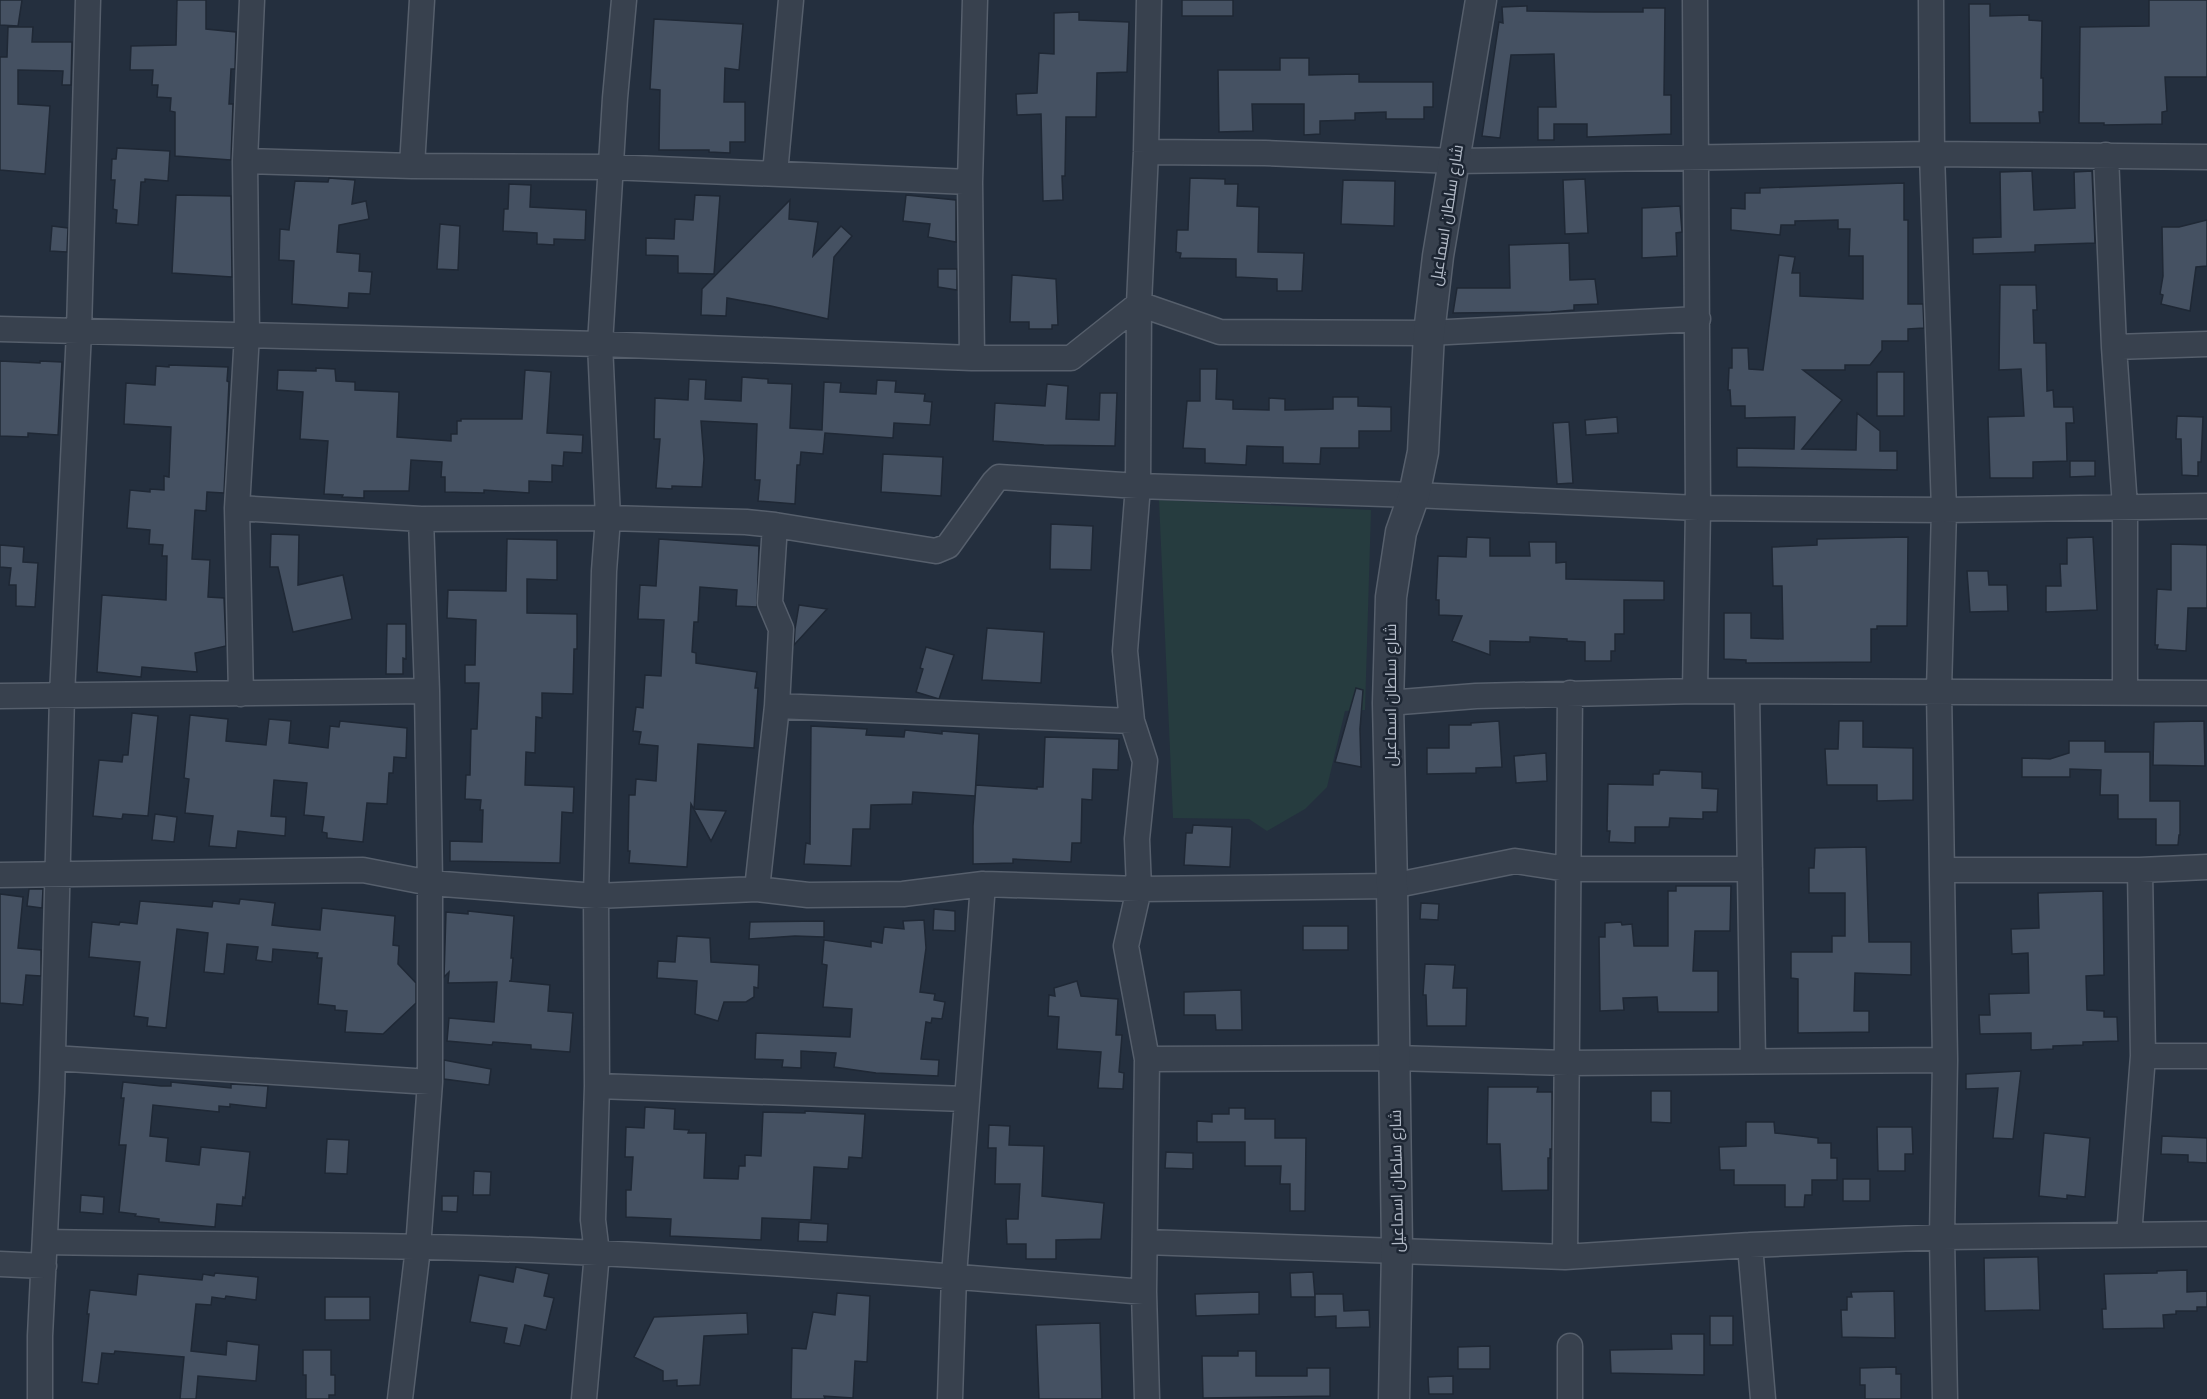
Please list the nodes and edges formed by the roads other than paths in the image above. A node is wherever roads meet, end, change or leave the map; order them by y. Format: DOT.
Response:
graph roads {
  1 [pos="88,0"];
  2 [pos="252,0"];
  3 [pos="422,0"];
  4 [pos="624,0"];
  5 [pos="791,0"];
  6 [pos="975,0"];
  7 [pos="1149,0"];
  8 [pos="1475,0"];
  9 [pos="1695,0"];
  10 [pos="1932,0"];
  11 [pos="1146,152"];
  12 [pos="1932,154"];
  13 [pos="1697,156"];
  14 [pos="2106,156"];
  15 [pos="2207,157"];
  16 [pos="245,161"];
  17 [pos="1454,161"];
  18 [pos="412,166"];
  19 [pos="610,167"];
  20 [pos="775,173"];
  21 [pos="970,182"];
  22 [pos="1139,304"];
  23 [pos="1698,319"];
  24 [pos="0,329"];
  25 [pos="79,331"];
  26 [pos="1429,333"];
  27 [pos="246,334"];
  28 [pos="600,344"];
  29 [pos="2207,344"];
  30 [pos="2114,347"];
  31 [pos="972,358"];
  32 [pos="1138,486"];
  33 [pos="1414,495"];
  34 [pos="2207,506"];
  35 [pos="2125,507"];
  36 [pos="237,508"];
  37 [pos="1698,508"];
  38 [pos="1944,510"];
  39 [pos="608,518"];
  40 [pos="421,519"];
  41 [pos="775,525"];
  42 [pos="1939,690"];
  43 [pos="427,691"];
  44 [pos="1695,691"];
  45 [pos="2125,691"];
  46 [pos="1746,692"];
  47 [pos="1570,693"];
  48 [pos="2207,693"];
  49 [pos="241,694"];
  50 [pos="0,696"];
  51 [pos="62,696"];
  52 [pos="1388,703"];
  53 [pos="777,706"];
  54 [pos="1132,721"];
  55 [pos="2207,867"];
  56 [pos="1567,869"];
  57 [pos="1750,869"];
  58 [pos="1942,870"];
  59 [pos="2140,870"];
  60 [pos="0,875"];
  61 [pos="58,875"];
  62 [pos="430,883"];
  63 [pos="983,884"];
  64 [pos="1392,886"];
  65 [pos="757,889"];
  66 [pos="1139,889"];
  67 [pos="596,896"];
  68 [pos="2143,1056"];
  69 [pos="2207,1056"];
  70 [pos="1395,1058"];
  71 [pos="53,1059"];
  72 [pos="1147,1059"];
  73 [pos="1945,1060"];
  74 [pos="1753,1061"];
  75 [pos="1568,1063"];
  76 [pos="430,1082"];
  77 [pos="597,1086"];
  78 [pos="966,1099"];
  79 [pos="2207,1234"];
  80 [pos="2129,1235"];
  81 [pos="1942,1237"];
  82 [pos="45,1242"];
  83 [pos="1145,1242"];
  84 [pos="1750,1245"];
  85 [pos="418,1248"];
  86 [pos="1397,1251"];
  87 [pos="597,1253"];
  88 [pos="1565,1257"];
  89 [pos="0,1264"];
  90 [pos="44,1266"];
  91 [pos="954,1276"];
  92 [pos="1144,1292"];
  93 [pos="1570,1346"];
  94 [pos="40,1399"];
  95 [pos="400,1399"];
  96 [pos="584,1399"];
  97 [pos="950,1399"];
  98 [pos="1147,1399"];
  99 [pos="1394,1399"];
  100 [pos="1570,1399"];
  101 [pos="1763,1399"];
  102 [pos="1945,1399"];
  1 -- 25 [label="street"];
  2 -- 16 [label="street"];
  3 -- 18 [label="street"];
  4 -- 19 [label="street"];
  5 -- 20 [label="street"];
  6 -- 21 [label="street"];
  7 -- 11 [label="street"];
  8 -- 17 [label="street, شارع سلطان اسماعيل"];
  9 -- 13 [label="street"];
  10 -- 12 [label="street"];
  11 -- 17 [label="street"];
  11 -- 22 [label="street"];
  12 -- 13 [label="street"];
  12 -- 14 [label="street"];
  12 -- 38 [label="street"];
  13 -- 17 [label="street"];
  13 -- 23 [label="street"];
  14 -- 15 [label="street"];
  14 -- 30 [label="street"];
  16 -- 18 [label="street"];
  16 -- 27 [label="street"];
  17 -- 26 [label="street, شارع سلطان اسماعيل"];
  18 -- 19 [label="street"];
  19 -- 20 [label="street"];
  19 -- 28 [label="street"];
  20 -- 21 [label="street"];
  21 -- 31 [label="street"];
  22 -- 26 [label="street"];
  22 -- 31 [label="street"];
  22 -- 32 [label="street"];
  23 -- 26 [label="street"];
  23 -- 37 [label="street"];
  24 -- 25 [label="street"];
  25 -- 27 [label="street"];
  25 -- 51 [label="street"];
  26 -- 33 [label="street, شارع سلطان اسماعيل"];
  27 -- 28 [label="street"];
  27 -- 36 [label="street"];
  28 -- 31 [label="street"];
  28 -- 39 [label="street"];
  29 -- 30 [label="street"];
  30 -- 35 [label="street"];
  32 -- 33 [label="street"];
  32 -- 41 [label="street"];
  32 -- 54 [label="street"];
  33 -- 37 [label="street"];
  33 -- 52 [label="street, شارع سلطان اسماعيل"];
  34 -- 35 [label="street"];
  35 -- 38 [label="street"];
  35 -- 45 [label="street"];
  36 -- 40 [label="street"];
  36 -- 49 [label="street"];
  37 -- 38 [label="street"];
  37 -- 44 [label="street"];
  38 -- 42 [label="street"];
  39 -- 40 [label="street"];
  39 -- 41 [label="street"];
  39 -- 67 [label="street"];
  40 -- 43 [label="street"];
  41 -- 53 [label="street"];
  42 -- 45 [label="street"];
  42 -- 46 [label="street"];
  42 -- 58 [label="street"];
  43 -- 49 [label="street"];
  43 -- 62 [label="street"];
  44 -- 46 [label="street"];
  44 -- 47 [label="street"];
  45 -- 48 [label="street"];
  46 -- 57 [label="street"];
  47 -- 52 [label="street"];
  47 -- 56 [label="street"];
  49 -- 51 [label="street"];
  50 -- 51 [label="street"];
  51 -- 61 [label="street"];
  52 -- 64 [label="street, شارع سلطان اسماعيل"];
  53 -- 54 [label="street"];
  53 -- 65 [label="street"];
  54 -- 66 [label="street"];
  55 -- 59 [label="street"];
  56 -- 57 [label="street"];
  56 -- 64 [label="street"];
  56 -- 75 [label="street"];
  57 -- 74 [label="street"];
  58 -- 59 [label="street"];
  58 -- 73 [label="street"];
  59 -- 68 [label="street"];
  60 -- 61 [label="street"];
  61 -- 62 [label="street"];
  61 -- 71 [label="street"];
  62 -- 67 [label="street"];
  62 -- 76 [label="street"];
  63 -- 65 [label="street"];
  63 -- 66 [label="street"];
  63 -- 78 [label="street"];
  64 -- 66 [label="street"];
  64 -- 70 [label="street, شارع سلطان اسماعيل"];
  65 -- 67 [label="street"];
  66 -- 72 [label="street"];
  67 -- 77 [label="street"];
  68 -- 69 [label="street"];
  68 -- 80 [label="street"];
  70 -- 72 [label="street"];
  70 -- 75 [label="street"];
  70 -- 86 [label="street, شارع سلطان اسماعيل"];
  71 -- 76 [label="street"];
  71 -- 82 [label="street"];
  72 -- 83 [label="street"];
  73 -- 74 [label="street"];
  73 -- 81 [label="street"];
  74 -- 75 [label="street"];
  75 -- 88 [label="street"];
  76 -- 85 [label="street"];
  77 -- 78 [label="street"];
  77 -- 87 [label="street"];
  78 -- 91 [label="street"];
  79 -- 80 [label="street"];
  80 -- 81 [label="street"];
  81 -- 84 [label="street"];
  81 -- 102 [label="street"];
  82 -- 85 [label="street"];
  82 -- 90 [label="street"];
  83 -- 86 [label="street"];
  83 -- 92 [label="street"];
  84 -- 88 [label="street"];
  84 -- 101 [label="street"];
  85 -- 87 [label="street"];
  85 -- 95 [label="street"];
  86 -- 88 [label="street"];
  86 -- 99 [label="street, شارع سلطان اسماعيل"];
  87 -- 91 [label="street"];
  87 -- 96 [label="street"];
  89 -- 90 [label="street"];
  90 -- 94 [label="street"];
  91 -- 92 [label="street"];
  91 -- 97 [label="street"];
  92 -- 98 [label="street"];
  93 -- 100 [label="street"];
}
